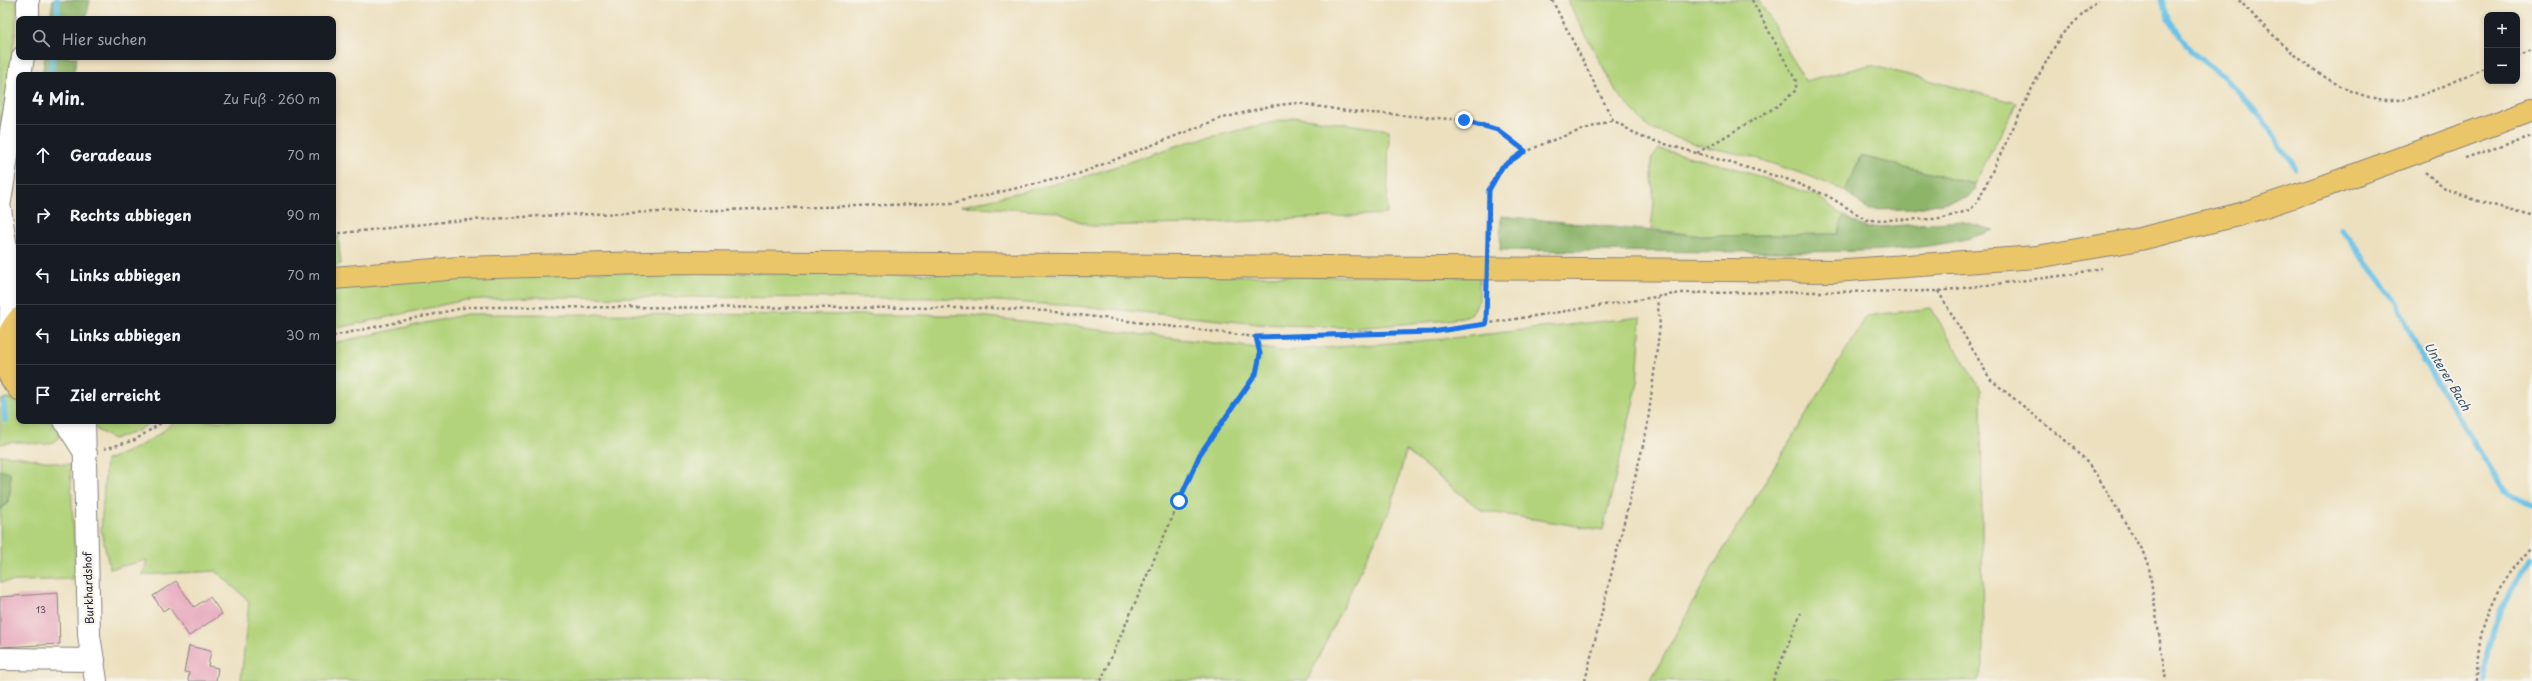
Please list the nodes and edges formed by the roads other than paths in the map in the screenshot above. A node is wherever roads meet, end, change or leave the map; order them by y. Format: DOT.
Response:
graph roads {
  1 [pos="28,0"];
  2 [pos="28,16"];
  3 [pos="22,60"];
  4 [pos="20,72"];
  5 [pos="16,101"];
  6 [pos="2532,110"];
  7 [pos="0,201"];
  8 [pos="0,208"];
  9 [pos="13,263"];
  10 [pos="336,278"];
  11 [pos="15,324"];
  12 [pos="1,355"];
  13 [pos="16,385"];
  14 [pos="16,390"];
  15 [pos="0,393"];
  16 [pos="67,424"];
  17 [pos="84,424"];
  18 [pos="86,454"];
  19 [pos="0,659"];
  20 [pos="95,671"];
  1 -- 2 [label="street"];
  3 -- 4 [label="street"];
  5 -- 7 [label="street"];
  6 -- 10 [label="main road"];
  8 -- 9 [label="street"];
  9 -- 11 [label="street"];
  11 -- 12 [label="main road"];
  12 -- 13 [label="main road"];
  14 -- 15 [label="main road"];
  16 -- 18 [label="street"];
  17 -- 18 [label="street, Burkhardshof"];
  18 -- 20 [label="street, Burkhardshof"];
  19 -- 20 [label="street, Burkhardshof"];
}
